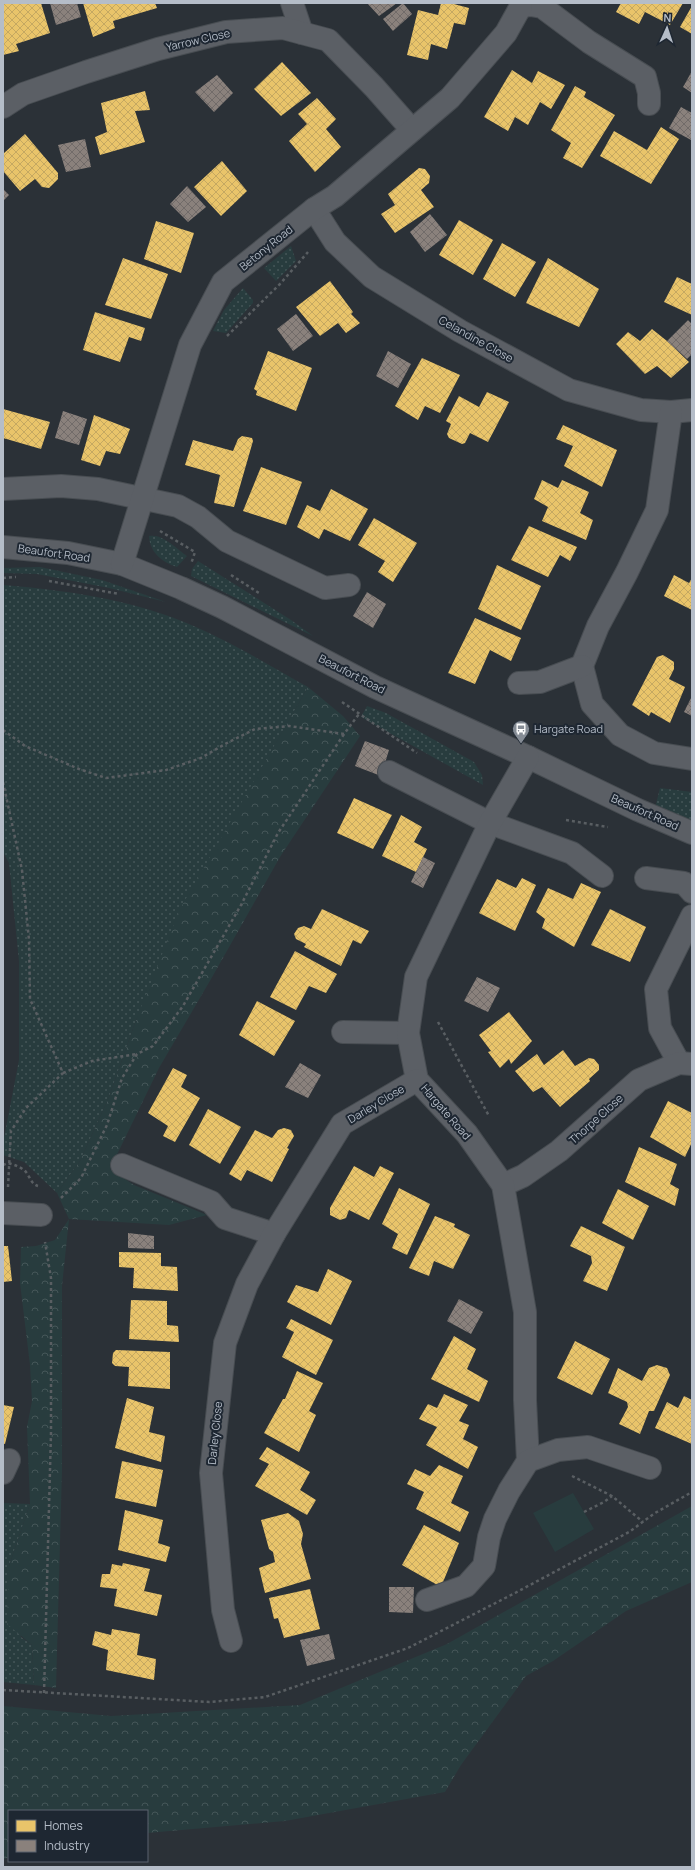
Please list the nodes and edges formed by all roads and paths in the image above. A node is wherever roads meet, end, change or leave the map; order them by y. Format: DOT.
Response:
graph roads {
  1 [pos="292,3"];
  2 [pos="520,4"];
  3 [pos="302,33"];
  4 [pos="649,104"];
  5 [pos="3,107"];
  6 [pos="412,130"];
  7 [pos="314,209"];
  8 [pos="329,233"];
  9 [pos="222,341"];
  10 [pos="681,411"];
  11 [pos="3,489"];
  12 [pos="142,499"];
  13 [pos="3,547"];
  14 [pos="122,564"];
  15 [pos="24,577"];
  16 [pos="3,578"];
  17 [pos="45,580"];
  18 [pos="350,585"];
  19 [pos="120,594"];
  20 [pos="582,666"];
  21 [pos="519,683"];
  22 [pos="375,687"];
  23 [pos="340,702"];
  24 [pos="359,715"];
  25 [pos="3,730"];
  26 [pos="528,757"];
  27 [pos="692,759"];
  28 [pos="388,772"];
  29 [pos="3,782"];
  30 [pos="490,824"];
  31 [pos="692,833"];
  32 [pos="602,876"];
  33 [pos="646,878"];
  34 [pos="692,892"];
  35 [pos="692,916"];
  36 [pos="436,1019"];
  37 [pos="343,1032"];
  38 [pos="408,1032"];
  39 [pos="137,1054"];
  40 [pos="686,1064"];
  41 [pos="62,1073"];
  42 [pos="417,1080"];
  43 [pos="493,1122"];
  44 [pos="8,1163"];
  45 [pos="3,1165"];
  46 [pos="122,1165"];
  47 [pos="503,1185"];
  48 [pos="44,1188"];
  49 [pos="5,1213"];
  50 [pos="41,1215"];
  51 [pos="274,1234"];
  52 [pos="528,1461"];
  53 [pos="650,1468"];
  54 [pos="570,1476"];
  55 [pos="692,1492"];
  56 [pos="612,1496"];
  57 [pos="584,1512"];
  58 [pos="643,1522"];
  59 [pos="428,1600"];
  60 [pos="231,1641"];
  61 [pos="3,1690"];
  1 -- 3 [label="street"];
  2 -- 4 [label="street"];
  2 -- 6 [label="street, Betony Road"];
  3 -- 5 [label="street, Yarrow Close"];
  3 -- 6 [label="street, Yarrow Close"];
  6 -- 7 [label="street, Betony Road"];
  7 -- 8 [label="street, Celandine Close"];
  7 -- 12 [label="street, Betony Road"];
  8 -- 9 [label="path"];
  8 -- 10 [label="street, Celandine Close"];
  10 -- 20 [label="street, Celandine Close"];
  11 -- 12 [label="street"];
  12 -- 14 [label="street, Betony Road"];
  12 -- 18 [label="street"];
  13 -- 14 [label="street, Beaufort Road"];
  14 -- 22 [label="street, Beaufort Road"];
  15 -- 16 [label="path"];
  17 -- 19 [label="path"];
  20 -- 21 [label="street"];
  20 -- 27 [label="street"];
  22 -- 24 [label="path"];
  22 -- 26 [label="street, Beaufort Road"];
  23 -- 24 [label="path"];
  24 -- 25 [label="path"];
  26 -- 30 [label="street, Hargate Road"];
  26 -- 31 [label="street, Beaufort Road"];
  28 -- 30 [label="street"];
  29 -- 41 [label="path"];
  30 -- 32 [label="street"];
  30 -- 38 [label="street, Hargate Road"];
  33 -- 34 [label="street"];
  35 -- 40 [label="street"];
  36 -- 43 [label="path"];
  37 -- 38 [label="street"];
  38 -- 42 [label="street, Hargate Road"];
  39 -- 41 [label="path"];
  40 -- 47 [label="street, Thorpe Close"];
  41 -- 44 [label="path"];
  42 -- 47 [label="street, Hargate Road"];
  42 -- 51 [label="street, Darley Close"];
  44 -- 45 [label="path"];
  44 -- 48 [label="path"];
  44 -- 49 [label="path"];
  46 -- 51 [label="street"];
  47 -- 52 [label="street, Hargate Road"];
  49 -- 50 [label="street"];
  51 -- 60 [label="street, Darley Close"];
  52 -- 53 [label="street"];
  52 -- 59 [label="street"];
  54 -- 56 [label="path"];
  55 -- 58 [label="path"];
  56 -- 57 [label="path"];
  56 -- 58 [label="path"];
  58 -- 61 [label="path"];
}
